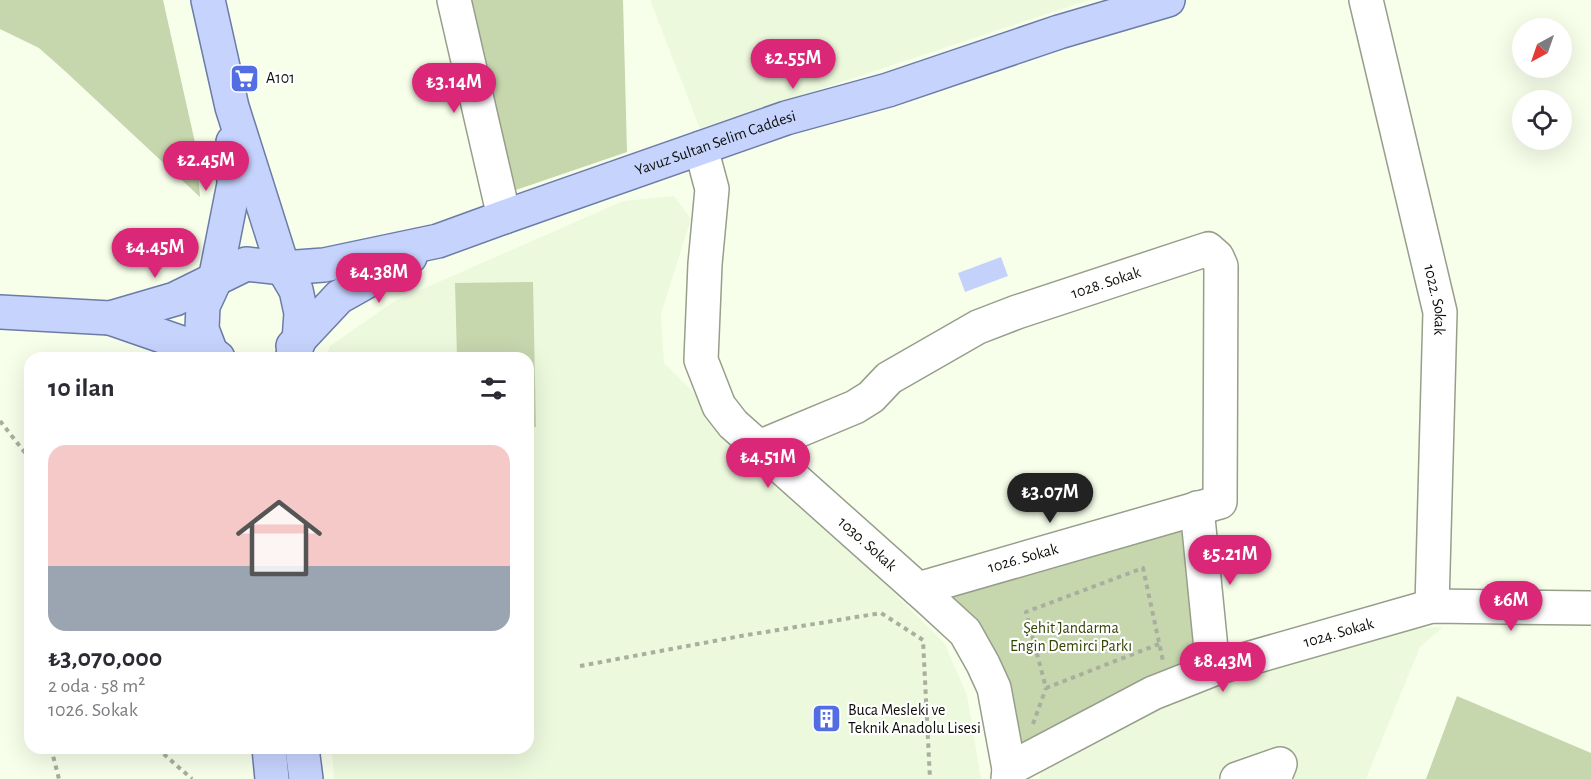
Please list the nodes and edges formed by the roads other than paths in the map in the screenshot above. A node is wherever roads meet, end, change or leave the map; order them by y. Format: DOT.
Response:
graph roads {
  1 [pos="208,0"];
  2 [pos="454,0"];
  3 [pos="1168,0"];
  4 [pos="1366,0"];
  5 [pos="232,107"];
  6 [pos="701,148"];
  7 [pos="504,217"];
  8 [pos="438,241"];
  9 [pos="283,268"];
  10 [pos="215,280"];
  11 [pos="0,312"];
  12 [pos="110,318"];
  13 [pos="201,352"];
  14 [pos="212,352"];
  15 [pos="290,352"];
  16 [pos="291,352"];
  17 [pos="759,447"];
  18 [pos="1197,508"];
  19 [pos="918,589"];
  20 [pos="1432,606"];
  21 [pos="1591,608"];
  22 [pos="1213,669"];
  23 [pos="270,754"];
  24 [pos="303,754"];
  25 [pos="1009,774"];
  26 [pos="272,779"];
  27 [pos="306,779"];
  28 [pos="1238,779"];
  29 [pos="1274,779"];
  1 -- 5 [label="main road"];
  2 -- 7 [label="street"];
  3 -- 6 [label="main road, Yavuz Sultan Selim Caddesi"];
  4 -- 20 [label="street, 1022. Sokak"];
  5 -- 9 [label="main road"];
  5 -- 10 [label="main road"];
  6 -- 7 [label="main road, Yavuz Sultan Selim Caddesi"];
  6 -- 17 [label="street, 1030. Sokak"];
  7 -- 8 [label="main road, Yavuz Sultan Selim Caddesi"];
  8 -- 9 [label="main road, Yavuz Sultan Selim Caddesi"];
  8 -- 16 [label="main road, Yavuz Sultan Selim Caddesi"];
  9 -- 10 [label="main road, Yavuz Sultan Selim Caddesi"];
  9 -- 15 [label="main road"];
  10 -- 12 [label="main road, Yavuz Sultan Selim Caddesi"];
  10 -- 14 [label="main road"];
  11 -- 12 [label="main road"];
  12 -- 13 [label="main road"];
  17 -- 18 [label="street, 1028. Sokak"];
  17 -- 19 [label="street, 1030. Sokak"];
  18 -- 19 [label="street, 1026. Sokak"];
  18 -- 22 [label="street"];
  19 -- 25 [label="street, 1030. Sokak"];
  20 -- 21 [label="street, 1024. Sokak"];
  20 -- 22 [label="street, 1024. Sokak"];
  22 -- 25 [label="street, 1024. Sokak"];
  23 -- 26 [label="main road"];
  24 -- 27 [label="main road"];
  28 -- 29 [label="street"];
}
